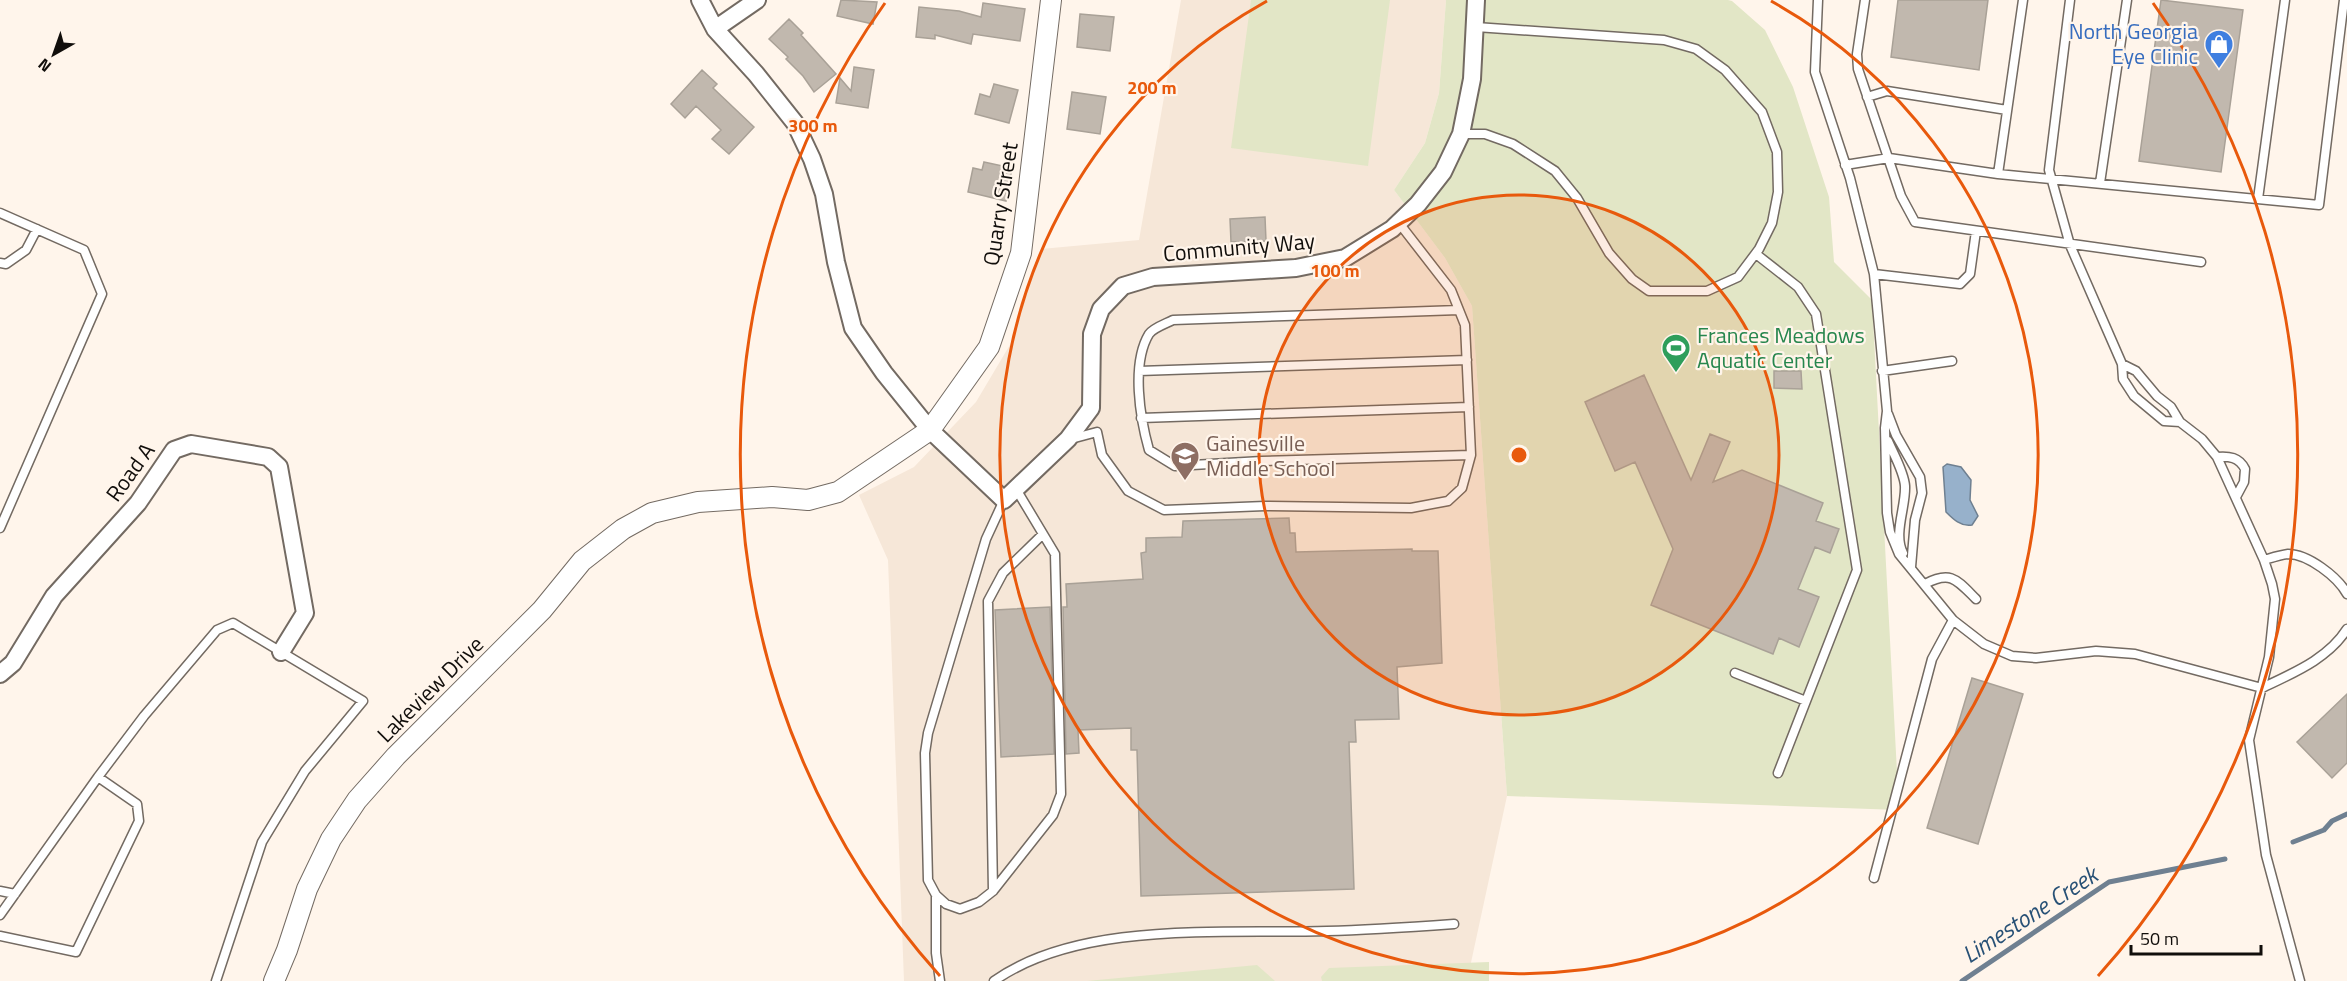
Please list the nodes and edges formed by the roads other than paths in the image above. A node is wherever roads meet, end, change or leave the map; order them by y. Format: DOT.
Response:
graph roads {
  1 [pos="700,0"];
  2 [pos="757,0"];
  3 [pos="1051,0"];
  4 [pos="1476,0"];
  5 [pos="1818,0"];
  6 [pos="1865,0"];
  7 [pos="2023,0"];
  8 [pos="2070,0"];
  9 [pos="2127,0"];
  10 [pos="2284,0"];
  11 [pos="2344,0"];
  12 [pos="1476,27"];
  13 [pos="715,29"];
  14 [pos="1867,97"];
  15 [pos="2007,110"];
  16 [pos="1461,134"];
  17 [pos="1889,158"];
  18 [pos="1845,165"];
  19 [pos="1998,174"];
  20 [pos="2051,178"];
  21 [pos="2100,183"];
  22 [pos="2258,199"];
  23 [pos="0,213"];
  24 [pos="1399,223"];
  25 [pos="37,229"];
  26 [pos="1976,231"];
  27 [pos="2070,245"];
  28 [pos="1756,254"];
  29 [pos="2201,262"];
  30 [pos="0,263"];
  31 [pos="1874,274"];
  32 [pos="1459,310"];
  33 [pos="1467,360"];
  34 [pos="1952,361"];
  35 [pos="2122,364"];
  36 [pos="1139,371"];
  37 [pos="1882,371"];
  38 [pos="1469,406"];
  39 [pos="1887,411"];
  40 [pos="1142,418"];
  41 [pos="2180,422"];
  42 [pos="930,430"];
  43 [pos="1885,433"];
  44 [pos="1068,440"];
  45 [pos="1471,455"];
  46 [pos="2217,457"];
  47 [pos="1010,495"];
  48 [pos="2236,498"];
  49 [pos="698,502"];
  50 [pos="0,528"];
  51 [pos="1043,534"];
  52 [pos="2264,560"];
  53 [pos="1911,567"];
  54 [pos="1925,584"];
  55 [pos="2347,594"];
  56 [pos="1976,599"];
  57 [pos="1953,620"];
  58 [pos="2347,629"];
  59 [pos="281,652"];
  60 [pos="1735,673"];
  61 [pos="0,674"];
  62 [pos="2262,688"];
  63 [pos="1806,701"];
  64 [pos="1778,772"];
  65 [pos="98,777"];
  66 [pos="1874,878"];
  67 [pos="0,891"];
  68 [pos="993,891"];
  69 [pos="15,894"];
  70 [pos="936,895"];
  71 [pos="0,915"];
  72 [pos="1454,924"];
  73 [pos="0,936"];
  74 [pos="216,981"];
  75 [pos="274,981"];
  76 [pos="940,981"];
  77 [pos="994,981"];
  78 [pos="2300,981"];
  1 -- 13 [label="street"];
  2 -- 13 [label="street"];
  3 -- 42 [label="street, Quarry Street"];
  4 -- 12 [label="street, Community Way"];
  5 -- 18 [label="lane"];
  6 -- 14 [label="lane"];
  7 -- 15 [label="lane"];
  8 -- 20 [label="lane"];
  9 -- 21 [label="lane"];
  10 -- 22 [label="lane"];
  11 -- 22 [label="lane"];
  12 -- 16 [label="street, Community Way"];
  12 -- 28 [label="lane"];
  13 -- 42 [label="street"];
  14 -- 15 [label="lane"];
  14 -- 17 [label="lane"];
  15 -- 19 [label="lane"];
  16 -- 24 [label="street, Community Way"];
  16 -- 28 [label="lane"];
  17 -- 18 [label="lane"];
  17 -- 19 [label="lane"];
  17 -- 26 [label="lane"];
  18 -- 31 [label="lane"];
  19 -- 20 [label="lane"];
  20 -- 21 [label="lane"];
  20 -- 27 [label="lane"];
  21 -- 22 [label="lane"];
  23 -- 25 [label="lane"];
  24 -- 32 [label="lane"];
  24 -- 44 [label="street, Community Way"];
  25 -- 30 [label="lane"];
  25 -- 50 [label="lane"];
  26 -- 27 [label="lane"];
  26 -- 31 [label="lane"];
  27 -- 29 [label="lane"];
  27 -- 35 [label="lane"];
  28 -- 63 [label="lane"];
  31 -- 37 [label="lane"];
  32 -- 33 [label="lane"];
  32 -- 36 [label="lane"];
  33 -- 36 [label="lane"];
  33 -- 38 [label="lane"];
  34 -- 37 [label="lane"];
  35 -- 41 [label="lane"];
  35 -- 41 [label="lane"];
  36 -- 40 [label="lane"];
  37 -- 39 [label="lane"];
  38 -- 40 [label="lane"];
  38 -- 45 [label="lane"];
  39 -- 43 [label="lane"];
  39 -- 53 [label="lane"];
  40 -- 45 [label="lane"];
  41 -- 46 [label="lane"];
  42 -- 47 [label="street"];
  42 -- 49 [label="street, Quarry Street"];
  43 -- 53 [label="lane"];
  43 -- 53 [label="lane"];
  44 -- 45 [label="lane"];
  44 -- 47 [label="street, Community Way"];
  46 -- 48 [label="lane"];
  46 -- 48 [label="lane"];
  47 -- 51 [label="lane"];
  47 -- 70 [label="lane"];
  48 -- 52 [label="lane"];
  49 -- 75 [label="street, Lakeview Drive"];
  51 -- 68 [label="lane"];
  51 -- 68 [label="lane"];
  52 -- 55 [label="lane"];
  52 -- 62 [label="lane"];
  53 -- 54 [label="lane"];
  54 -- 56 [label="lane"];
  54 -- 57 [label="lane"];
  57 -- 62 [label="lane"];
  57 -- 66 [label="lane"];
  58 -- 62 [label="lane"];
  59 -- 61 [label="street, Road A"];
  59 -- 65 [label="lane"];
  59 -- 74 [label="lane"];
  60 -- 63 [label="lane"];
  62 -- 78 [label="lane"];
  63 -- 64 [label="lane"];
  65 -- 69 [label="lane"];
  65 -- 73 [label="lane"];
  67 -- 69 [label="lane"];
  68 -- 70 [label="lane"];
  69 -- 71 [label="lane"];
  70 -- 76 [label="lane"];
  72 -- 77 [label="lane"];
}
